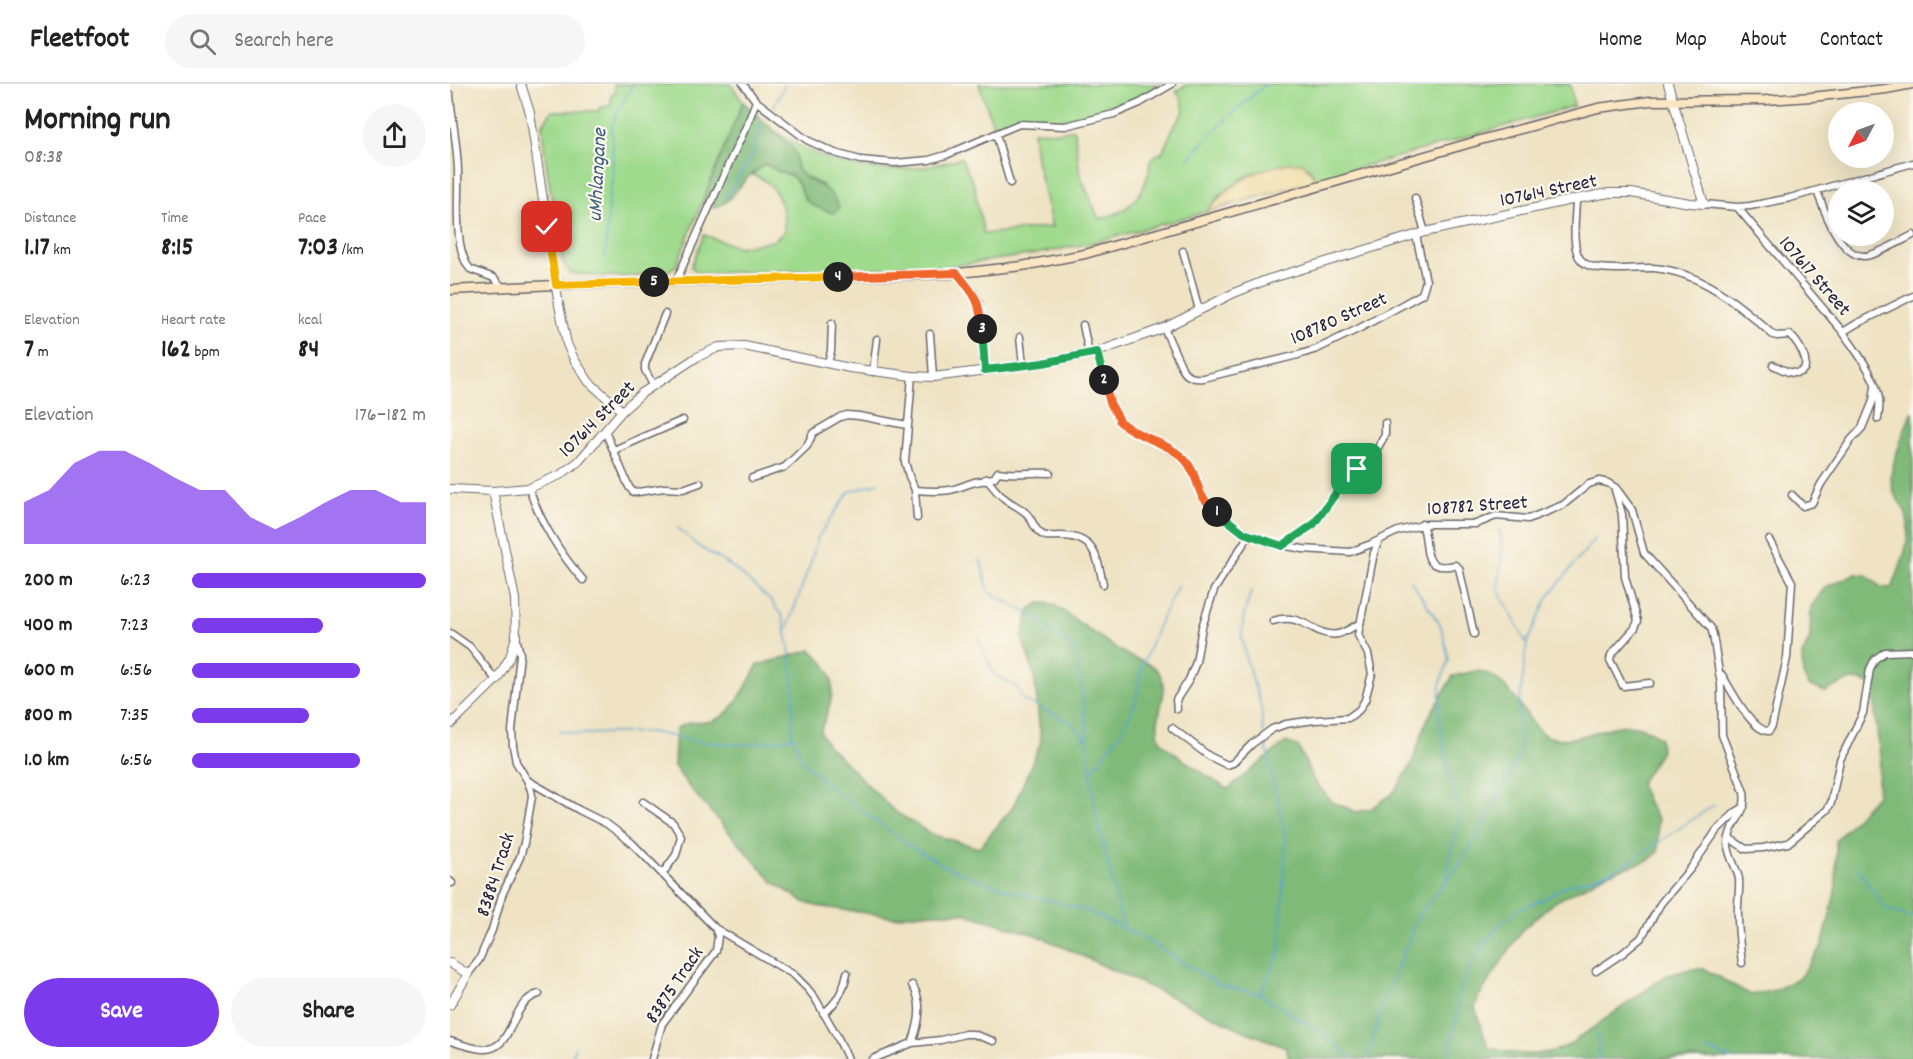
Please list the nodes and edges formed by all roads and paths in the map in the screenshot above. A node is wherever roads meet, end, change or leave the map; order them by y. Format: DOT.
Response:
graph roads {
  1 [pos="521,84"];
  2 [pos="743,84"];
  3 [pos="1172,84"];
  4 [pos="1668,84"];
  5 [pos="1912,84"];
  6 [pos="1875,87"];
  7 [pos="450,95"];
  8 [pos="1673,100"];
  9 [pos="756,101"];
  10 [pos="996,134"];
  11 [pos="1913,163"];
  12 [pos="454,164"];
  13 [pos="1010,183"];
  14 [pos="1817,191"];
  15 [pos="1415,198"];
  16 [pos="1576,199"];
  17 [pos="1704,204"];
  18 [pos="1737,207"];
  19 [pos="1425,232"];
  20 [pos="1416,235"];
  21 [pos="1913,235"];
  22 [pos="1183,251"];
  23 [pos="957,273"];
  24 [pos="676,281"];
  25 [pos="556,285"];
  26 [pos="503,288"];
  27 [pos="450,290"];
  28 [pos="1913,296"];
  29 [pos="1199,310"];
  30 [pos="665,314"];
  31 [pos="832,323"];
  32 [pos="1083,325"];
  33 [pos="1164,328"];
  34 [pos="1843,332"];
  35 [pos="930,334"];
  36 [pos="1020,337"];
  37 [pos="877,339"];
  38 [pos="1097,352"];
  39 [pos="1089,354"];
  40 [pos="828,363"];
  41 [pos="1023,365"];
  42 [pos="1773,365"];
  43 [pos="985,370"];
  44 [pos="873,372"];
  45 [pos="912,376"];
  46 [pos="933,377"];
  47 [pos="653,385"];
  48 [pos="1875,386"];
  49 [pos="622,411"];
  50 [pos="1878,418"];
  51 [pos="683,420"];
  52 [pos="1385,423"];
  53 [pos="907,425"];
  54 [pos="605,431"];
  55 [pos="614,450"];
  56 [pos="1050,473"];
  57 [pos="752,478"];
  58 [pos="982,480"];
  59 [pos="700,483"];
  60 [pos="1614,487"];
  61 [pos="529,488"];
  62 [pos="450,489"];
  63 [pos="915,490"];
  64 [pos="493,491"];
  65 [pos="1792,495"];
  66 [pos="917,518"];
  67 [pos="1422,524"];
  68 [pos="1249,535"];
  69 [pos="1379,539"];
  70 [pos="1769,540"];
  71 [pos="1282,546"];
  72 [pos="583,580"];
  73 [pos="1103,584"];
  74 [pos="1273,621"];
  75 [pos="1360,623"];
  76 [pos="450,633"];
  77 [pos="1474,634"];
  78 [pos="516,637"];
  79 [pos="1913,651"];
  80 [pos="1719,672"];
  81 [pos="496,680"];
  82 [pos="1650,684"];
  83 [pos="1178,709"];
  84 [pos="450,725"];
  85 [pos="1172,728"];
  86 [pos="527,780"];
  87 [pos="643,802"];
  88 [pos="1744,806"];
  89 [pos="1729,838"];
  90 [pos="663,873"];
  91 [pos="715,927"];
  92 [pos="450,963"];
  93 [pos="1742,963"];
  94 [pos="1596,971"];
  95 [pos="847,973"];
  96 [pos="468,974"];
  97 [pos="912,985"];
  98 [pos="539,993"];
  99 [pos="450,1005"];
  100 [pos="824,1013"];
  101 [pos="450,1041"];
  102 [pos="993,1041"];
  103 [pos="912,1043"];
  104 [pos="652,1059"];
  105 [pos="848,1059"];
  106 [pos="873,1059"];
  1 -- 25 [label="street"];
  2 -- 9 [label="street"];
  3 -- 10 [label="street"];
  4 -- 8 [label="street"];
  5 -- 6 [label="main road"];
  6 -- 8 [label="main road"];
  7 -- 12 [label="street"];
  8 -- 17 [label="street"];
  8 -- 23 [label="main road"];
  9 -- 10 [label="street"];
  9 -- 24 [label="street"];
  10 -- 13 [label="street"];
  11 -- 14 [label="street, 107614 Street"];
  12 -- 26 [label="street"];
  14 -- 18 [label="street, 107614 Street"];
  14 -- 21 [label="street"];
  15 -- 19 [label="street"];
  16 -- 17 [label="street, 107614 Street"];
  16 -- 19 [label="street, 107614 Street"];
  16 -- 42 [label="street"];
  17 -- 18 [label="street, 107614 Street"];
  18 -- 34 [label="street, 107617 Street"];
  19 -- 20 [label="street, 107614 Street"];
  20 -- 29 [label="street, 107614 Street"];
  20 -- 33 [label="street, 108780 Street"];
  22 -- 29 [label="street"];
  23 -- 24 [label="main road"];
  23 -- 43 [label="street"];
  24 -- 25 [label="main road"];
  25 -- 26 [label="main road"];
  25 -- 49 [label="street"];
  26 -- 27 [label="main road"];
  28 -- 34 [label="street, 107617 Street"];
  29 -- 33 [label="street, 107614 Street"];
  30 -- 47 [label="street"];
  31 -- 40 [label="street"];
  32 -- 39 [label="street"];
  33 -- 38 [label="street, 107614 Street"];
  34 -- 48 [label="street"];
  35 -- 46 [label="street"];
  36 -- 41 [label="street"];
  37 -- 44 [label="street"];
  38 -- 39 [label="street, 107614 Street"];
  38 -- 68 [label="street, 108782 Street"];
  39 -- 41 [label="street, 107614 Street"];
  40 -- 44 [label="street, 107614 Street"];
  40 -- 47 [label="street, 107614 Street"];
  41 -- 43 [label="street, 107614 Street"];
  43 -- 46 [label="street, 107614 Street"];
  44 -- 45 [label="street, 107614 Street"];
  45 -- 46 [label="street, 107614 Street"];
  45 -- 53 [label="street"];
  47 -- 49 [label="street, 107614 Street"];
  48 -- 50 [label="street"];
  48 -- 65 [label="street"];
  49 -- 54 [label="street, 107614 Street"];
  51 -- 55 [label="street"];
  52 -- 71 [label="street"];
  53 -- 57 [label="street"];
  53 -- 63 [label="street"];
  54 -- 55 [label="street"];
  54 -- 61 [label="street, 107614 Street"];
  55 -- 59 [label="street"];
  56 -- 58 [label="street"];
  58 -- 63 [label="street"];
  58 -- 73 [label="street"];
  60 -- 67 [label="street, 108782 Street"];
  60 -- 80 [label="street"];
  60 -- 82 [label="street"];
  61 -- 64 [label="street, 107614 Street"];
  61 -- 72 [label="street"];
  62 -- 64 [label="street, 107614 Street"];
  63 -- 66 [label="street"];
  64 -- 78 [label="street"];
  67 -- 69 [label="street, 108782 Street"];
  67 -- 77 [label="street"];
  68 -- 71 [label="street, 108782 Street"];
  68 -- 83 [label="street"];
  69 -- 71 [label="street, 108782 Street"];
  69 -- 75 [label="street"];
  70 -- 80 [label="street"];
  74 -- 75 [label="street"];
  75 -- 85 [label="street"];
  76 -- 81 [label="street"];
  78 -- 81 [label="street"];
  78 -- 86 [label="street, 83884 Track"];
  79 -- 89 [label="street"];
  80 -- 88 [label="street"];
  81 -- 84 [label="street"];
  86 -- 90 [label="street"];
  86 -- 96 [label="street, 83884 Track"];
  87 -- 90 [label="street"];
  88 -- 89 [label="street"];
  88 -- 94 [label="street"];
  89 -- 93 [label="street"];
  90 -- 91 [label="street"];
  91 -- 100 [label="street"];
  91 -- 104 [label="street, 83875 Track"];
  92 -- 96 [label="street"];
  95 -- 100 [label="street"];
  96 -- 99 [label="street, 83884 Track"];
  97 -- 103 [label="street"];
  98 -- 101 [label="street"];
  100 -- 105 [label="street"];
  102 -- 103 [label="street"];
  103 -- 106 [label="street"];
}
